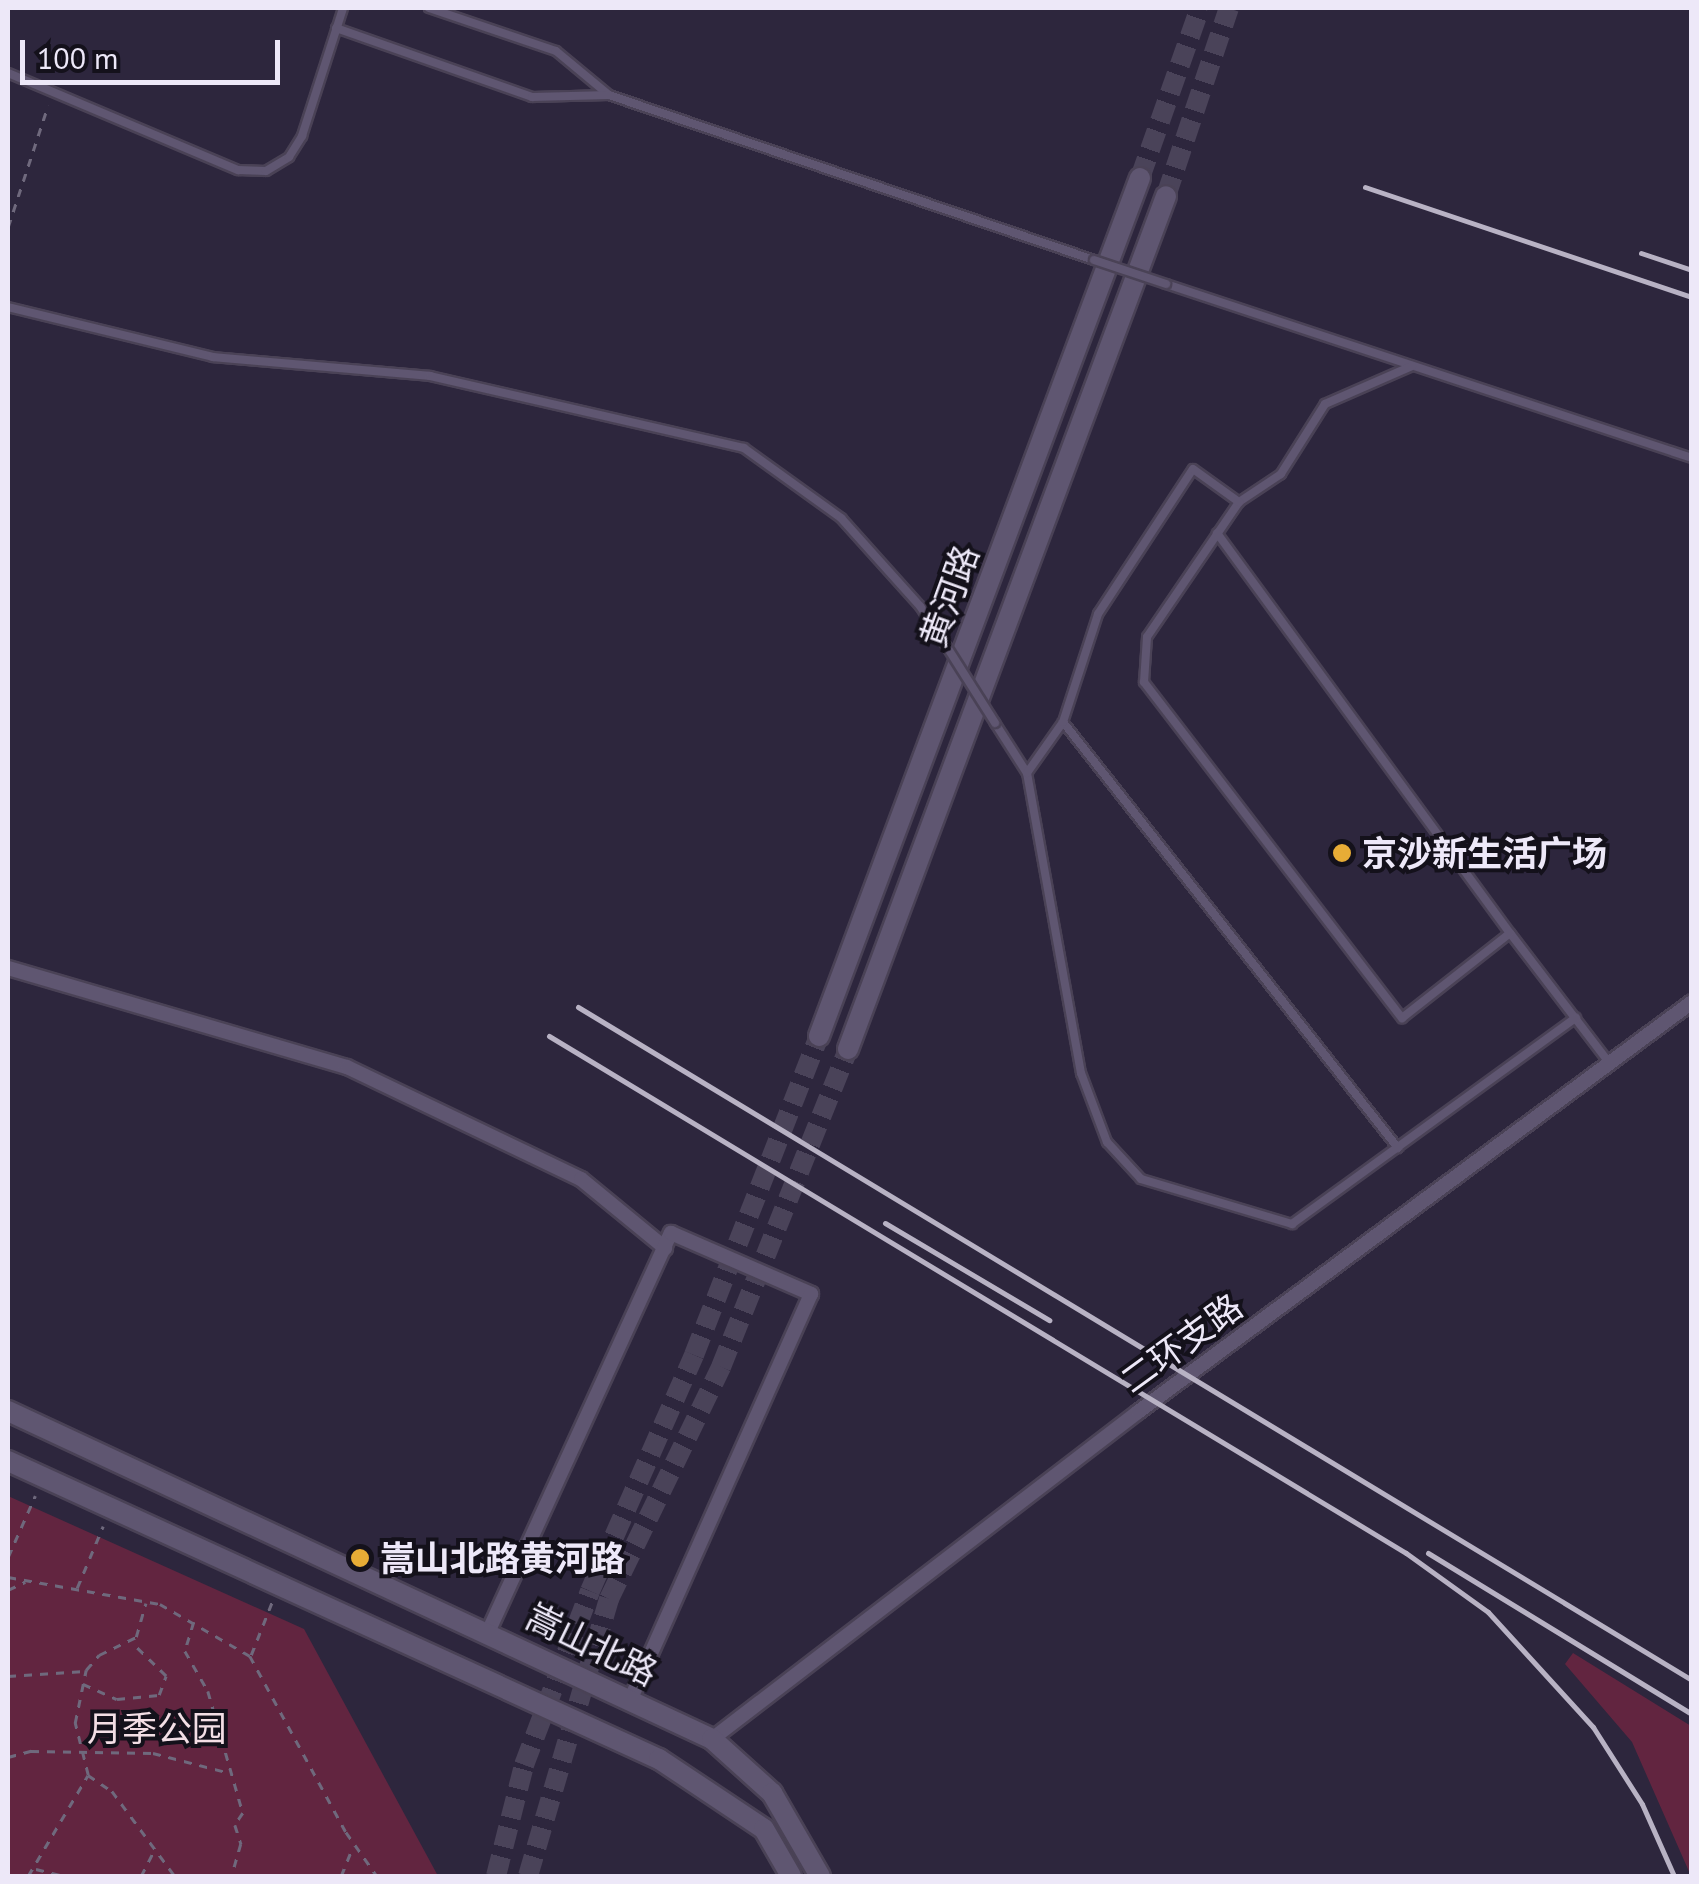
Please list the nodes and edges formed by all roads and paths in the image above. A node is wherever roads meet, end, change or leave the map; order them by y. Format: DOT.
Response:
graph roads {
  1 [pos="343,8"];
  2 [pos="429,8"];
  3 [pos="336,28"];
  4 [pos="8,74"];
  5 [pos="52,94"];
  6 [pos="608,95"];
  7 [pos="1140,178"];
  8 [pos="1166,196"];
  9 [pos="8,227"];
  10 [pos="8,307"];
  11 [pos="1412,366"];
  12 [pos="1692,458"];
  13 [pos="1238,502"];
  14 [pos="1218,533"];
  15 [pos="1063,722"];
  16 [pos="1027,773"];
  17 [pos="1510,933"];
  18 [pos="8,968"];
  19 [pos="1690,1006"];
  20 [pos="1576,1018"];
  21 [pos="819,1036"];
  22 [pos="848,1048"];
  23 [pos="1610,1064"];
  24 [pos="1398,1148"];
  25 [pos="665,1248"];
  26 [pos="8,1412"];
  27 [pos="8,1461"];
  28 [pos="44,1476"];
  29 [pos="112,1505"];
  30 [pos="8,1558"];
  31 [pos="8,1577"];
  32 [pos="29,1581"];
  33 [pos="279,1583"];
  34 [pos="8,1590"];
  35 [pos="77,1590"];
  36 [pos="147,1602"];
  37 [pos="195,1621"];
  38 [pos="489,1630"];
  39 [pos="130,1642"];
  40 [pos="250,1656"];
  41 [pos="86,1670"];
  42 [pos="8,1676"];
  43 [pos="82,1684"];
  44 [pos="631,1699"];
  45 [pos="712,1739"];
  46 [pos="86,1754"];
  47 [pos="8,1757"];
  48 [pos="226,1772"];
  49 [pos="88,1775"];
  50 [pos="354,1844"];
  51 [pos="152,1852"];
  52 [pos="34,1869"];
  53 [pos="28,1876"];
  54 [pos="64,1876"];
  55 [pos="141,1876"];
  56 [pos="175,1876"];
  57 [pos="232,1876"];
  58 [pos="341,1876"];
  59 [pos="378,1876"];
  60 [pos="790,1876"];
  61 [pos="820,1876"];
  1 -- 3 [label="lane"];
  2 -- 6 [label="lane"];
  3 -- 5 [label="lane"];
  3 -- 6 [label="lane"];
  4 -- 5 [label="lane"];
  5 -- 9 [label="path"];
  6 -- 11 [label="lane, bridge"];
  7 -- 21 [label="main road, 黄河路"];
  8 -- 22 [label="main road, 黄河路"];
  10 -- 16 [label="lane, bridge"];
  11 -- 12 [label="lane"];
  11 -- 13 [label="lane"];
  13 -- 14 [label="lane"];
  13 -- 15 [label="lane"];
  14 -- 17 [label="lane"];
  14 -- 17 [label="lane"];
  15 -- 16 [label="lane"];
  15 -- 24 [label="lane"];
  16 -- 24 [label="lane"];
  17 -- 20 [label="lane"];
  18 -- 25 [label="street"];
  19 -- 23 [label="street, 二环支路"];
  20 -- 23 [label="lane"];
  20 -- 24 [label="lane"];
  23 -- 45 [label="street, 二环支路"];
  25 -- 38 [label="street"];
  25 -- 44 [label="street"];
  26 -- 38 [label="main road, 嵩山北路"];
  27 -- 28 [label="main road"];
  28 -- 29 [label="main road"];
  28 -- 30 [label="path"];
  29 -- 33 [label="main road"];
  29 -- 35 [label="path"];
  31 -- 32 [label="path"];
  32 -- 34 [label="path"];
  32 -- 35 [label="path"];
  33 -- 40 [label="path"];
  33 -- 60 [label="main road"];
  35 -- 36 [label="path"];
  36 -- 37 [label="path"];
  36 -- 39 [label="path"];
  37 -- 40 [label="path"];
  37 -- 48 [label="path"];
  38 -- 44 [label="main road, 嵩山北路"];
  39 -- 41 [label="path"];
  39 -- 43 [label="path"];
  40 -- 50 [label="path"];
  41 -- 42 [label="path"];
  41 -- 43 [label="path"];
  43 -- 46 [label="path"];
  44 -- 45 [label="main road, 嵩山北路"];
  45 -- 61 [label="main road, 嵩山北路"];
  46 -- 47 [label="path"];
  46 -- 48 [label="path"];
  46 -- 49 [label="path"];
  48 -- 57 [label="path"];
  49 -- 51 [label="path"];
  49 -- 52 [label="path"];
  50 -- 58 [label="path"];
  50 -- 59 [label="path"];
  51 -- 55 [label="path"];
  51 -- 56 [label="path"];
  52 -- 53 [label="path"];
  52 -- 54 [label="path"];
}
